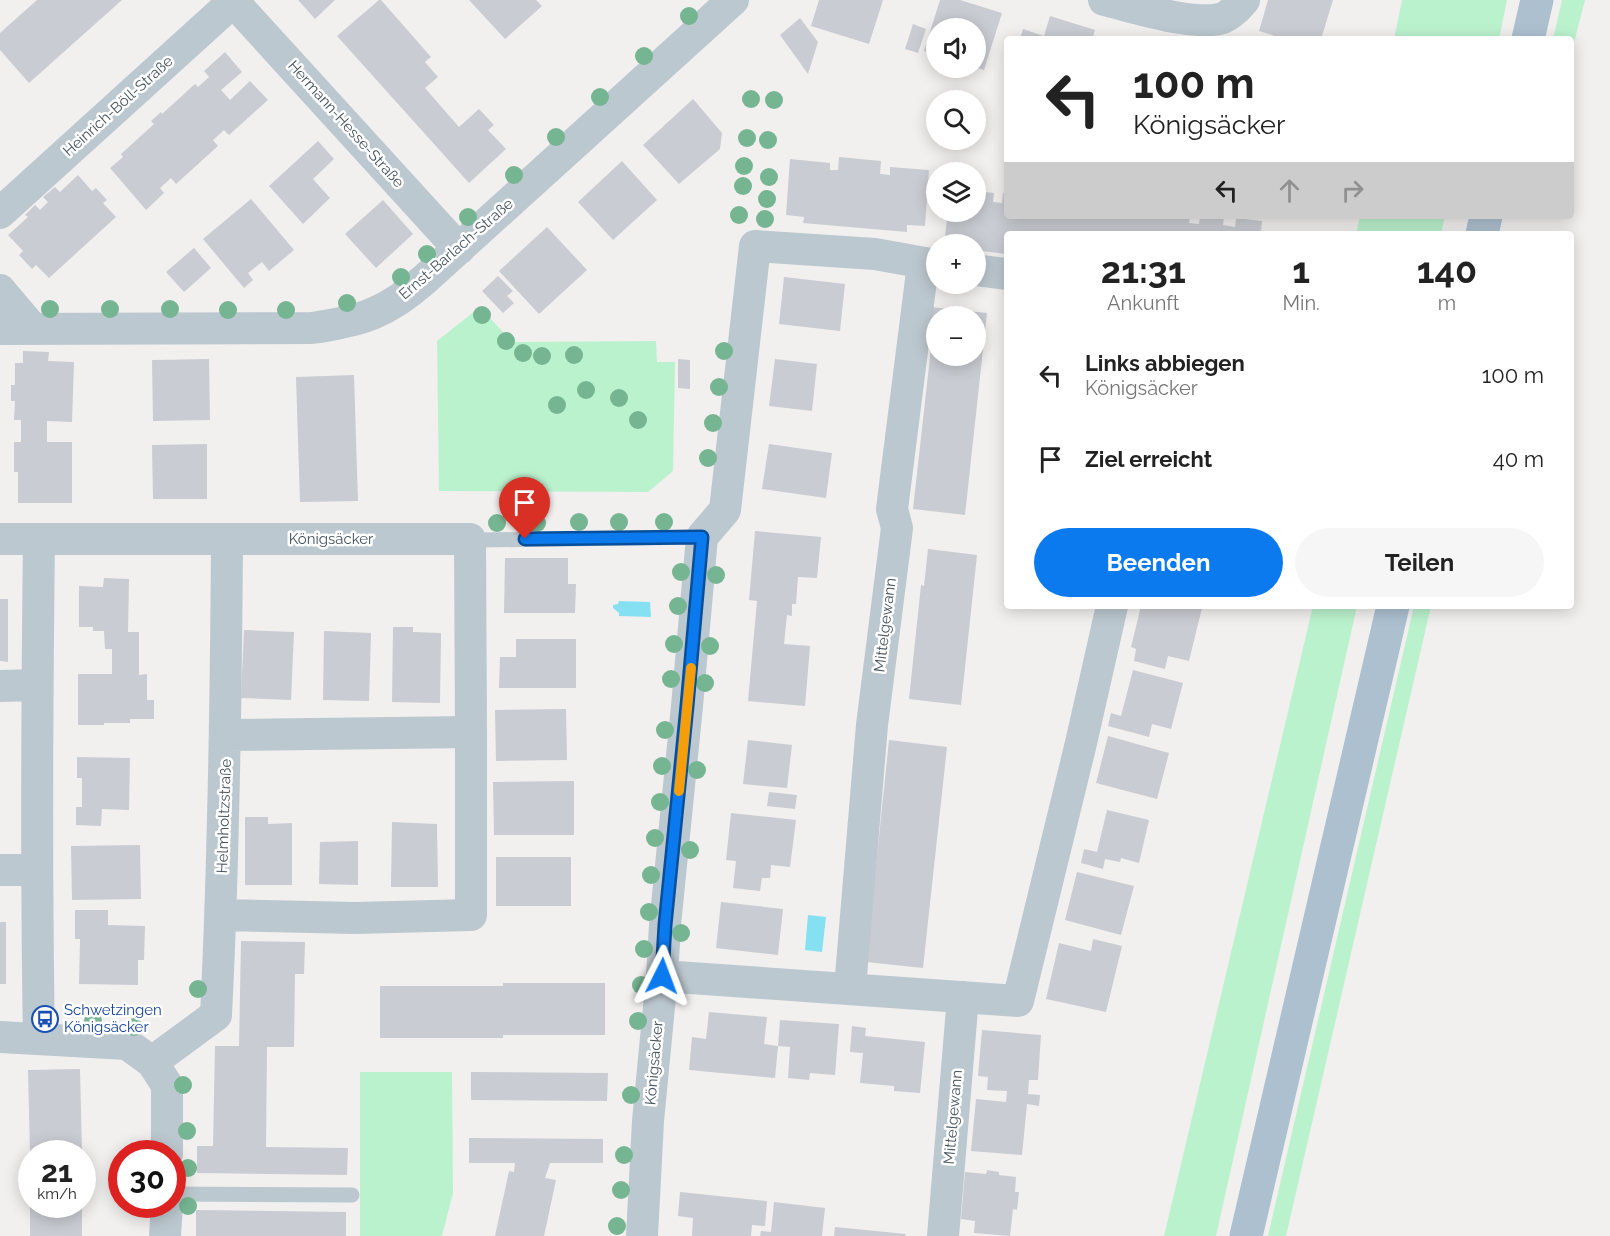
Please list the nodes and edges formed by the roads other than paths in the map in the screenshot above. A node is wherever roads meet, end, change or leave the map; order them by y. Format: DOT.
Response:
graph roads {
  1 [pos="234,0"];
  2 [pos="1107,0"];
  3 [pos="1244,0"];
  4 [pos="1537,0"];
  5 [pos="721,4"];
  6 [pos="1529,36"];
  7 [pos="0,213"];
  8 [pos="459,249"];
  9 [pos="926,264"];
  10 [pos="986,271"];
  11 [pos="1004,274"];
  12 [pos="0,290"];
  13 [pos="926,291"];
  14 [pos="0,329"];
  15 [pos="33,329"];
  16 [pos="702,537"];
  17 [pos="39,538"];
  18 [pos="0,539"];
  19 [pos="227,539"];
  20 [pos="481,540"];
  21 [pos="1111,609"];
  22 [pos="1392,609"];
  23 [pos="37,685"];
  24 [pos="0,686"];
  25 [pos="471,732"];
  26 [pos="226,735"];
  27 [pos="0,870"];
  28 [pos="36,870"];
  29 [pos="221,915"];
  30 [pos="662,976"];
  31 [pos="850,988"];
  32 [pos="963,997"];
  33 [pos="0,1037"];
  34 [pos="39,1039"];
  35 [pos="152,1062"];
  36 [pos="167,1140"];
  37 [pos="186,1194"];
  38 [pos="352,1195"];
  39 [pos="166,1218"];
  40 [pos="165,1236"];
  41 [pos="642,1236"];
  42 [pos="943,1236"];
  43 [pos="1246,1236"];
  1 -- 7 [label="street, Heinrich-Böll-Straße"];
  1 -- 8 [label="street, Hermann-Hesse-Straße"];
  2 -- 3 [label="street"];
  4 -- 6 [label="main road"];
  5 -- 8 [label="street, Ernst-Barlach-Straße"];
  8 -- 15 [label="street, Ernst-Barlach-Straße"];
  9 -- 16 [label="street, Mittelgewann"];
  10 -- 11 [label="street"];
  12 -- 15 [label="street"];
  13 -- 31 [label="street, Mittelgewann"];
  14 -- 15 [label="street, Ernst-Barlach-Straße"];
  16 -- 20 [label="lane"];
  16 -- 30 [label="street, Königsäcker"];
  17 -- 18 [label="street, Königsäcker"];
  17 -- 19 [label="street, Königsäcker"];
  17 -- 23 [label="street"];
  19 -- 25 [label="street, Königsäcker"];
  19 -- 26 [label="street, Helmholtzstraße"];
  21 -- 32 [label="street"];
  22 -- 43 [label="main road"];
  23 -- 24 [label="street"];
  23 -- 28 [label="street"];
  25 -- 26 [label="street"];
  25 -- 29 [label="street, Königsäcker"];
  26 -- 29 [label="street, Helmholtzstraße"];
  27 -- 28 [label="street"];
  28 -- 34 [label="street"];
  29 -- 35 [label="street, Helmholtzstraße"];
  30 -- 31 [label="street"];
  30 -- 41 [label="street, Königsäcker"];
  31 -- 32 [label="street"];
  32 -- 42 [label="street, Mittelgewann"];
  33 -- 34 [label="street"];
  34 -- 35 [label="street"];
  35 -- 36 [label="street"];
  37 -- 38 [label="lane"];
  39 -- 40 [label="street"];
}
